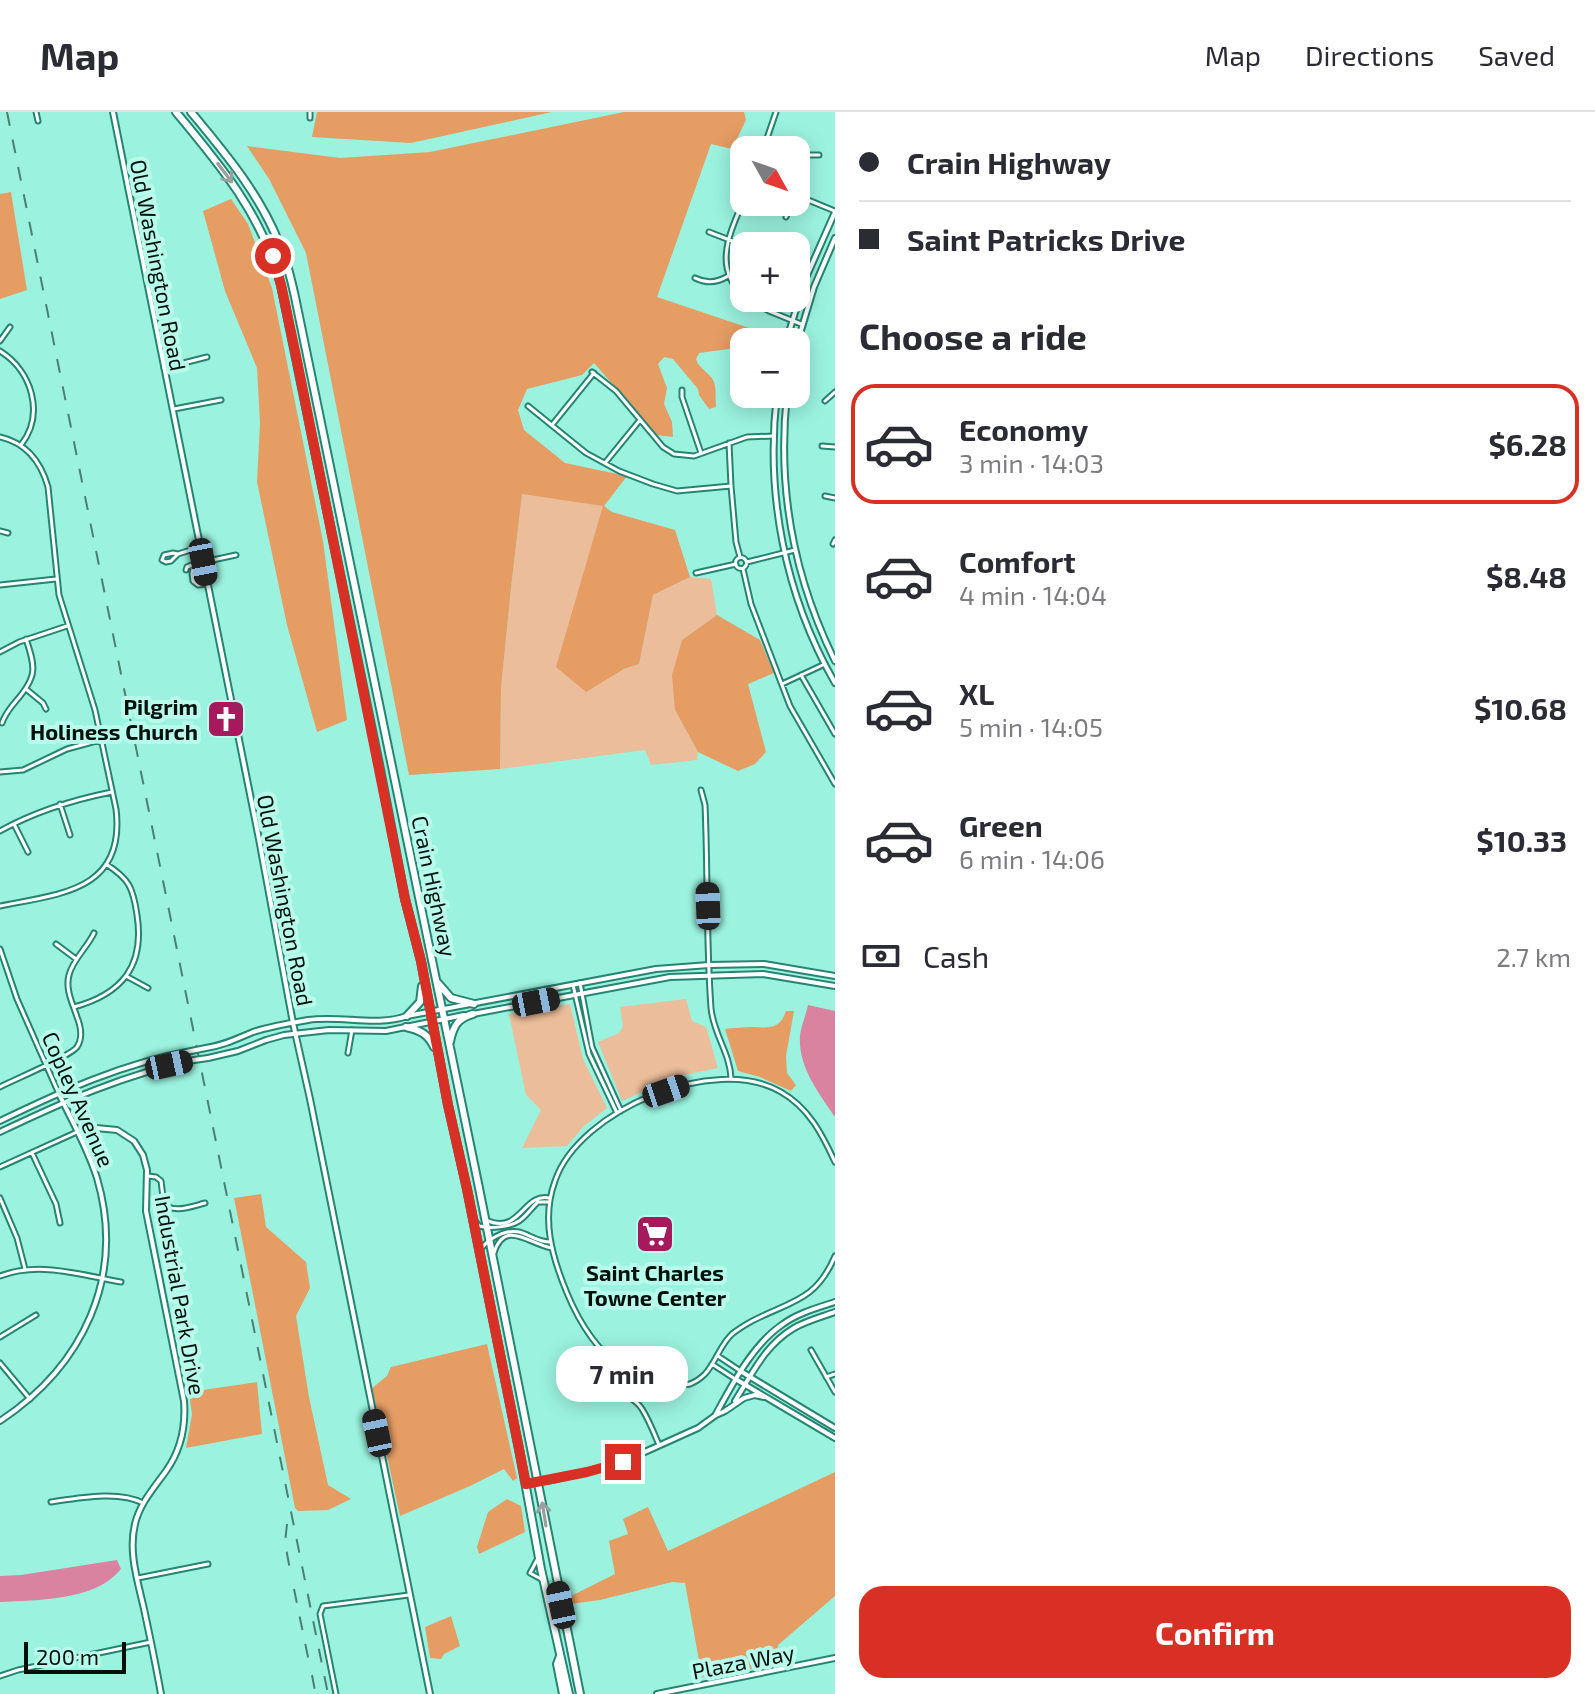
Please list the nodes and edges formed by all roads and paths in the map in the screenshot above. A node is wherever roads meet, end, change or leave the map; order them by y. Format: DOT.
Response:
graph roads {
  1 [pos="36,112"];
  2 [pos="113,112"];
  3 [pos="176,112"];
  4 [pos="191,112"];
  5 [pos="310,112"];
  6 [pos="776,112"];
  7 [pos="310,118"];
  8 [pos="38,121"];
  9 [pos="769,136"];
  10 [pos="810,155"];
  11 [pos="819,155"];
  12 [pos="810,201"];
  13 [pos="835,211"];
  14 [pos="738,216"];
  15 [pos="709,232"];
  16 [pos="835,238"];
  17 [pos="729,240"];
  18 [pos="728,276"];
  19 [pos="695,278"];
  20 [pos="730,279"];
  21 [pos="771,312"];
  22 [pos="792,321"];
  23 [pos="801,324"];
  24 [pos="10,327"];
  25 [pos="790,328"];
  26 [pos="800,328"];
  27 [pos="0,341"];
  28 [pos="0,351"];
  29 [pos="207,357"];
  30 [pos="164,368"];
  31 [pos="682,390"];
  32 [pos="835,392"];
  33 [pos="221,400"];
  34 [pos="825,401"];
  35 [pos="528,406"];
  36 [pos="776,408"];
  37 [pos="786,408"];
  38 [pos="172,409"];
  39 [pos="640,420"];
  40 [pos="552,425"];
  41 [pos="774,436"];
  42 [pos="0,437"];
  43 [pos="729,443"];
  44 [pos="21,445"];
  45 [pos="822,446"];
  46 [pos="835,447"];
  47 [pos="701,453"];
  48 [pos="784,462"];
  49 [pos="605,463"];
  50 [pos="731,486"];
  51 [pos="825,496"];
  52 [pos="835,498"];
  53 [pos="338,509"];
  54 [pos="327,510"];
  55 [pos="0,531"];
  56 [pos="8,533"];
  57 [pos="200,547"];
  58 [pos="795,550"];
  59 [pos="785,553"];
  60 [pos="178,554"];
  61 [pos="236,555"];
  62 [pos="740,557"];
  63 [pos="203,562"];
  64 [pos="747,562"];
  65 [pos="194,564"];
  66 [pos="736,564"];
  67 [pos="743,569"];
  68 [pos="186,570"];
  69 [pos="696,573"];
  70 [pos="58,579"];
  71 [pos="207,584"];
  72 [pos="0,585"];
  73 [pos="67,626"];
  74 [pos="26,639"];
  75 [pos="0,652"];
  76 [pos="369,658"];
  77 [pos="358,659"];
  78 [pos="835,661"];
  79 [pos="825,664"];
  80 [pos="801,675"];
  81 [pos="835,683"];
  82 [pos="782,684"];
  83 [pos="26,689"];
  84 [pos="46,709"];
  85 [pos="2,723"];
  86 [pos="835,734"];
  87 [pos="100,740"];
  88 [pos="0,772"];
  89 [pos="835,784"];
  90 [pos="701,790"];
  91 [pos="112,792"];
  92 [pos="60,804"];
  93 [pos="14,824"];
  94 [pos="0,831"];
  95 [pos="70,835"];
  96 [pos="28,852"];
  97 [pos="106,864"];
  98 [pos="0,906"];
  99 [pos="94,933"];
  100 [pos="56,944"];
  101 [pos="0,949"];
  102 [pos="76,959"];
  103 [pos="709,965"];
  104 [pos="422,970"];
  105 [pos="710,975"];
  106 [pos="126,976"];
  107 [pos="835,976"];
  108 [pos="436,980"];
  109 [pos="580,983"];
  110 [pos="573,985"];
  111 [pos="835,986"];
  112 [pos="148,988"];
  113 [pos="578,994"];
  114 [pos="474,1004"];
  115 [pos="74,1007"];
  116 [pos="442,1010"];
  117 [pos="430,1012"];
  118 [pos="473,1014"];
  119 [pos="407,1016"];
  120 [pos="444,1019"];
  121 [pos="432,1022"];
  122 [pos="293,1023"];
  123 [pos="406,1027"];
  124 [pos="352,1030"];
  125 [pos="296,1034"];
  126 [pos="449,1045"];
  127 [pos="348,1053"];
  128 [pos="438,1054"];
  129 [pos="46,1065"];
  130 [pos="0,1078"];
  131 [pos="731,1078"];
  132 [pos="2,1086"];
  133 [pos="59,1094"];
  134 [pos="63,1102"];
  135 [pos="619,1112"];
  136 [pos="0,1121"];
  137 [pos="0,1132"];
  138 [pos="77,1132"];
  139 [pos="32,1153"];
  140 [pos="835,1162"];
  141 [pos="0,1167"];
  142 [pos="147,1176"];
  143 [pos="0,1198"];
  144 [pos="550,1200"];
  145 [pos="205,1203"];
  146 [pos="471,1211"];
  147 [pos="484,1217"];
  148 [pos="60,1223"];
  149 [pos="486,1228"];
  150 [pos="488,1240"];
  151 [pos="551,1242"];
  152 [pos="552,1248"];
  153 [pos="479,1252"];
  154 [pos="835,1256"];
  155 [pos="494,1265"];
  156 [pos="25,1269"];
  157 [pos="0,1276"];
  158 [pos="102,1279"];
  159 [pos="121,1282"];
  160 [pos="835,1302"];
  161 [pos="835,1312"];
  162 [pos="36,1315"];
  163 [pos="0,1337"];
  164 [pos="811,1350"];
  165 [pos="717,1355"];
  166 [pos="0,1363"];
  167 [pos="619,1363"];
  168 [pos="712,1364"];
  169 [pos="742,1372"];
  170 [pos="835,1374"];
  171 [pos="750,1376"];
  172 [pos="826,1377"];
  173 [pos="737,1380"];
  174 [pos="745,1385"];
  175 [pos="835,1392"];
  176 [pos="764,1397"];
  177 [pos="30,1399"];
  178 [pos="731,1406"];
  179 [pos="716,1415"];
  180 [pos="0,1421"];
  181 [pos="835,1428"];
  182 [pos="835,1438"];
  183 [pos="659,1445"];
  184 [pos="538,1481"];
  185 [pos="526,1484"];
  186 [pos="51,1502"];
  187 [pos="143,1503"];
  188 [pos="539,1556"];
  189 [pos="208,1564"];
  190 [pos="138,1578"];
  191 [pos="544,1582"];
  192 [pos="409,1595"];
  193 [pos="151,1642"];
  194 [pos="560,1656"];
  195 [pos="835,1658"];
  196 [pos="0,1676"];
  197 [pos="161,1694"];
  198 [pos="336,1694"];
  199 [pos="430,1694"];
  200 [pos="563,1694"];
  201 [pos="569,1694"];
  202 [pos="580,1694"];
  203 [pos="657,1694"];
  1 -- 8 [label="street"];
  2 -- 30 [label="main road, Old Washington Road"];
  3 -- 54 [label="highway, Crain Highway, one-way"];
  4 -- 53 [label="highway, Crain Highway"];
  5 -- 7 [label="street"];
  6 -- 9 [label="street"];
  10 -- 11 [label="street"];
  12 -- 13 [label="street"];
  13 -- 22 [label="main road"];
  14 -- 17 [label="street"];
  15 -- 17 [label="street"];
  16 -- 23 [label="main road"];
  17 -- 18 [label="street"];
  18 -- 19 [label="street"];
  18 -- 20 [label="street"];
  21 -- 22 [label="street"];
  22 -- 23 [label="street"];
  22 -- 25 [label="main road"];
  23 -- 26 [label="main road"];
  24 -- 27 [label="street"];
  28 -- 44 [label="street"];
  29 -- 30 [label="street"];
  30 -- 38 [label="main road, Old Washington Road"];
  31 -- 47 [label="street"];
  32 -- 34 [label="street"];
  33 -- 38 [label="street"];
  35 -- 40 [label="street"];
  36 -- 41 [label="main road"];
  37 -- 48 [label="main road"];
  38 -- 57 [label="main road, Old Washington Road"];
  39 -- 40 [label="street"];
  39 -- 47 [label="street"];
  39 -- 49 [label="street"];
  40 -- 49 [label="street"];
  41 -- 43 [label="street"];
  41 -- 48 [label="main road"];
  41 -- 59 [label="main road"];
  42 -- 44 [label="street"];
  43 -- 47 [label="street"];
  43 -- 50 [label="street"];
  44 -- 70 [label="street"];
  45 -- 46 [label="street"];
  48 -- 58 [label="main road"];
  49 -- 50 [label="street"];
  50 -- 62 [label="street"];
  51 -- 52 [label="street"];
  53 -- 54 [label="highway"];
  53 -- 76 [label="highway, Crain Highway"];
  54 -- 77 [label="highway, Crain Highway"];
  55 -- 56 [label="street"];
  57 -- 60 [label="street"];
  57 -- 63 [label="main road, Old Washington Road"];
  58 -- 59 [label="street"];
  58 -- 78 [label="main road"];
  59 -- 64 [label="street"];
  59 -- 79 [label="main road"];
  61 -- 63 [label="street"];
  62 -- 64 [label="street"];
  62 -- 66 [label="street"];
  63 -- 65 [label="street"];
  63 -- 71 [label="main road, Old Washington Road"];
  64 -- 67 [label="street"];
  65 -- 68 [label="street"];
  65 -- 71 [label="street"];
  66 -- 67 [label="street"];
  66 -- 69 [label="street"];
  67 -- 82 [label="street"];
  70 -- 72 [label="street"];
  70 -- 73 [label="street"];
  71 -- 122 [label="main road, Old Washington Road"];
  73 -- 74 [label="street"];
  73 -- 87 [label="street"];
  74 -- 75 [label="street"];
  74 -- 83 [label="street"];
  76 -- 77 [label="highway"];
  76 -- 108 [label="highway, Crain Highway"];
  77 -- 104 [label="highway, Crain Highway"];
  79 -- 80 [label="street"];
  79 -- 81 [label="main road"];
  80 -- 82 [label="street"];
  80 -- 86 [label="street"];
  82 -- 89 [label="street"];
  83 -- 84 [label="street"];
  83 -- 85 [label="street"];
  87 -- 88 [label="street"];
  87 -- 91 [label="street"];
  90 -- 103 [label="street"];
  91 -- 92 [label="street"];
  91 -- 97 [label="street"];
  92 -- 93 [label="street"];
  92 -- 95 [label="street"];
  93 -- 94 [label="street"];
  93 -- 96 [label="street"];
  97 -- 98 [label="street"];
  97 -- 106 [label="street"];
  99 -- 102 [label="street"];
  100 -- 102 [label="street"];
  101 -- 129 [label="street, Copley Avenue"];
  102 -- 115 [label="street"];
  103 -- 105 [label="street"];
  103 -- 107 [label="main road"];
  103 -- 109 [label="main road"];
  104 -- 117 [label="highway, Crain Highway"];
  104 -- 119 [label="highway"];
  105 -- 111 [label="main road"];
  105 -- 113 [label="main road"];
  105 -- 131 [label="street"];
  106 -- 112 [label="street"];
  106 -- 115 [label="street"];
  108 -- 114 [label="highway"];
  108 -- 116 [label="highway, Crain Highway"];
  109 -- 110 [label="main road"];
  109 -- 113 [label="street"];
  110 -- 113 [label="street"];
  110 -- 114 [label="main road"];
  113 -- 118 [label="main road"];
  113 -- 135 [label="street"];
  114 -- 116 [label="main road"];
  115 -- 129 [label="street"];
  116 -- 117 [label="main road"];
  116 -- 120 [label="highway, Crain Highway"];
  117 -- 119 [label="main road"];
  117 -- 121 [label="highway, Crain Highway"];
  118 -- 120 [label="main road"];
  118 -- 126 [label="highway"];
  119 -- 122 [label="main road"];
  120 -- 121 [label="main road"];
  120 -- 126 [label="highway, Crain Highway"];
  121 -- 123 [label="main road"];
  121 -- 128 [label="highway, Crain Highway"];
  122 -- 125 [label="main road, Old Washington Road"];
  122 -- 133 [label="main road, bridge"];
  123 -- 124 [label="main road"];
  123 -- 128 [label="highway"];
  124 -- 125 [label="main road"];
  124 -- 127 [label="street"];
  125 -- 134 [label="main road, bridge"];
  125 -- 192 [label="main road, Old Washington Road"];
  126 -- 147 [label="highway, Crain Highway"];
  128 -- 146 [label="highway, Crain Highway"];
  129 -- 132 [label="street"];
  129 -- 133 [label="street, Copley Avenue"];
  130 -- 132 [label="street"];
  131 -- 135 [label="street"];
  131 -- 140 [label="street"];
  133 -- 134 [label="main road, Copley Avenue"];
  133 -- 136 [label="main road"];
  134 -- 137 [label="main road"];
  134 -- 138 [label="main road, Copley Avenue"];
  135 -- 144 [label="street"];
  138 -- 139 [label="street"];
  138 -- 142 [label="main road, Industrial Park Drive"];
  138 -- 158 [label="main road, Copley Avenue"];
  139 -- 141 [label="street"];
  139 -- 148 [label="street"];
  142 -- 145 [label="street"];
  142 -- 187 [label="main road, Industrial Park Drive"];
  143 -- 156 [label="street"];
  144 -- 147 [label="street"];
  144 -- 149 [label="street"];
  144 -- 151 [label="street"];
  146 -- 149 [label="street"];
  146 -- 153 [label="highway, Crain Highway"];
  147 -- 149 [label="highway, Crain Highway"];
  149 -- 150 [label="highway, Crain Highway"];
  150 -- 151 [label="street"];
  150 -- 153 [label="street"];
  150 -- 155 [label="highway, Crain Highway"];
  151 -- 152 [label="street"];
  152 -- 155 [label="street"];
  152 -- 167 [label="street"];
  153 -- 185 [label="highway, Crain Highway"];
  154 -- 165 [label="street"];
  155 -- 184 [label="highway, Crain Highway"];
  156 -- 157 [label="street"];
  156 -- 158 [label="street"];
  158 -- 159 [label="street"];
  158 -- 177 [label="main road, Copley Avenue"];
  160 -- 169 [label="main road"];
  161 -- 171 [label="main road"];
  162 -- 163 [label="street"];
  164 -- 172 [label="street"];
  165 -- 168 [label="street"];
  165 -- 169 [label="street"];
  166 -- 177 [label="street"];
  167 -- 168 [label="street"];
  167 -- 183 [label="street"];
  168 -- 173 [label="street"];
  169 -- 171 [label="main road"];
  169 -- 173 [label="main road"];
  170 -- 172 [label="street"];
  171 -- 174 [label="main road"];
  171 -- 181 [label="main road"];
  172 -- 175 [label="street"];
  173 -- 174 [label="main road"];
  173 -- 179 [label="main road"];
  174 -- 176 [label="main road"];
  174 -- 178 [label="main road"];
  176 -- 178 [label="main road"];
  176 -- 182 [label="main road"];
  177 -- 180 [label="main road, Copley Avenue"];
  178 -- 179 [label="main road"];
  179 -- 183 [label="main road"];
  183 -- 184 [label="main road"];
  184 -- 185 [label="main road"];
  202 -- 184 [label="highway, Crain Highway, one-way"];
  185 -- 188 [label="highway, Crain Highway"];
  186 -- 187 [label="street"];
  187 -- 190 [label="main road, Industrial Park Drive"];
  188 -- 191 [label="highway, Crain Highway"];
  188 -- 191 [label="street"];
  189 -- 190 [label="street"];
  190 -- 193 [label="main road, Industrial Park Drive"];
  191 -- 194 [label="highway, Crain Highway"];
  192 -- 198 [label="street"];
  192 -- 199 [label="main road, Old Washington Road"];
  193 -- 196 [label="street"];
  193 -- 197 [label="main road, Industrial Park Drive"];
  194 -- 200 [label="highway"];
  194 -- 201 [label="highway, Crain Highway"];
  195 -- 203 [label="main road, Plaza Way"];
}
